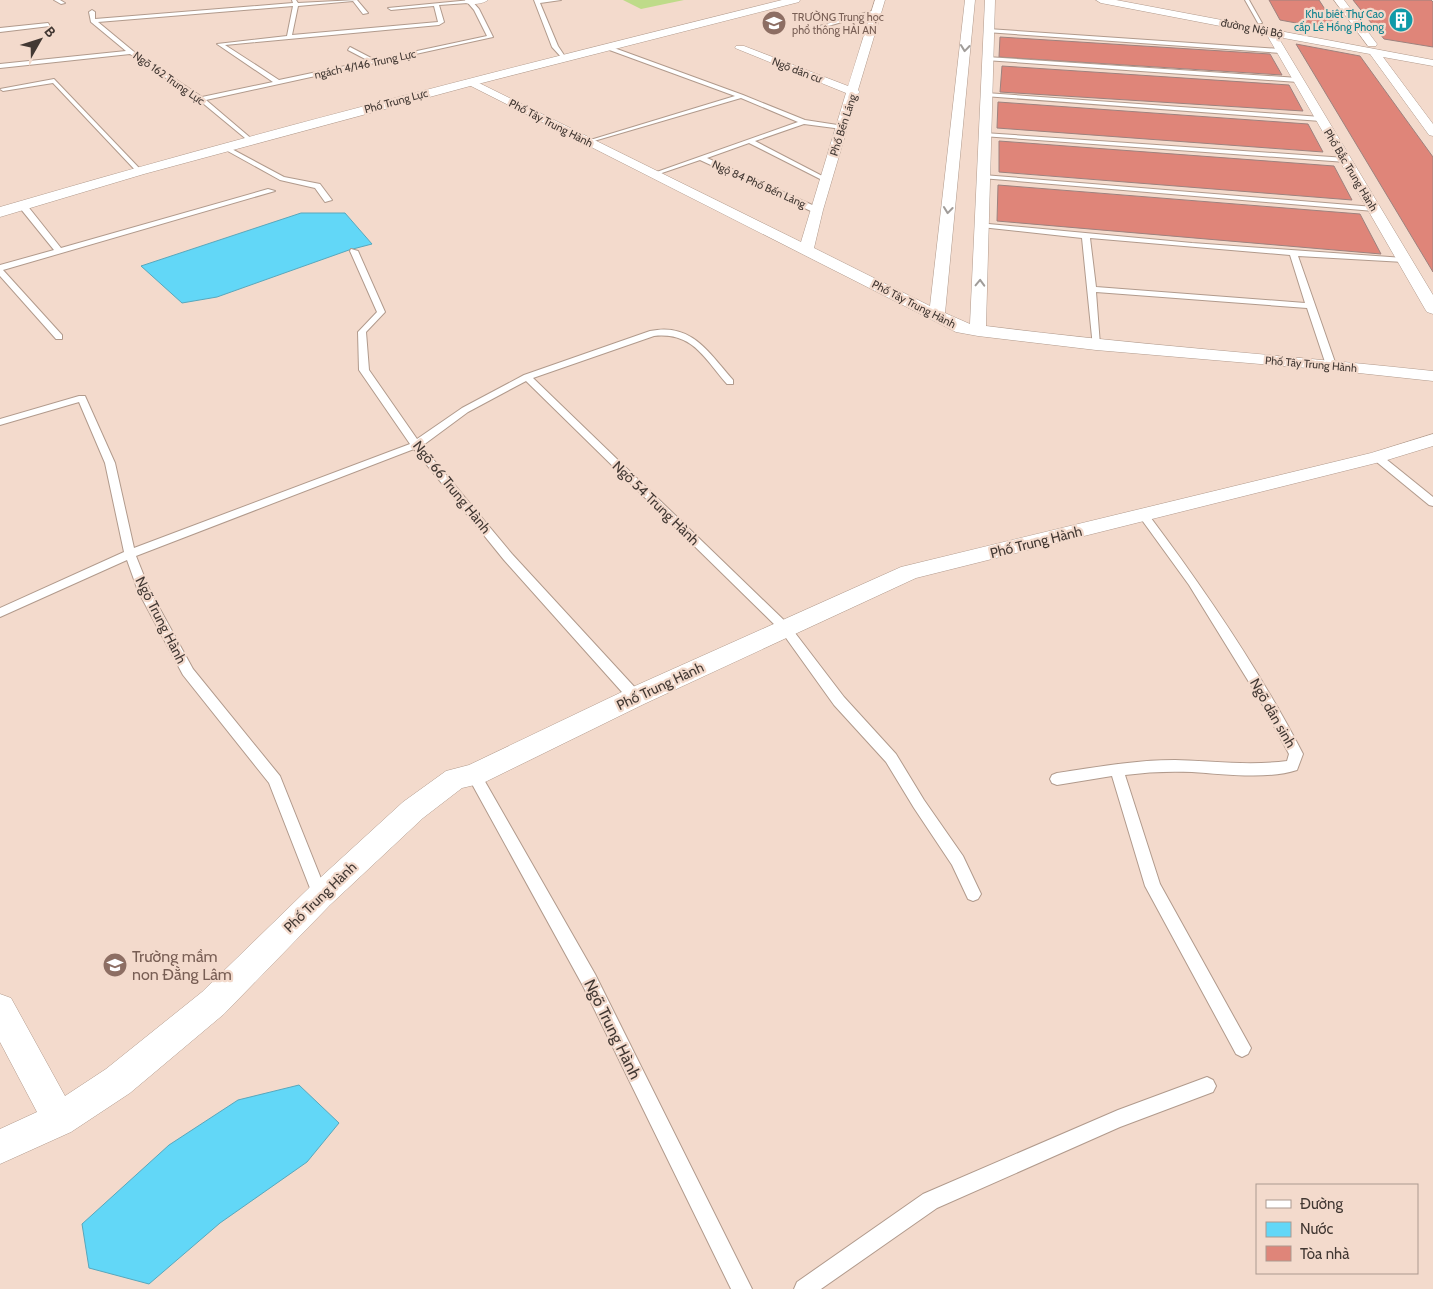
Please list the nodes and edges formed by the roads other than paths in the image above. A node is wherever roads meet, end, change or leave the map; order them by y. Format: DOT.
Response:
graph roads {
  1 [pos="56,0"];
  2 [pos="353,0"];
  3 [pos="483,0"];
  4 [pos="559,0"];
  5 [pos="970,0"];
  6 [pos="990,0"];
  7 [pos="1101,0"];
  8 [pos="1138,0"];
  9 [pos="1247,0"];
  10 [pos="1338,0"];
  11 [pos="469,1"];
  12 [pos="536,1"];
  13 [pos="786,1"];
  14 [pos="295,2"];
  15 [pos="62,3"];
  16 [pos="436,4"];
  17 [pos="879,6"];
  18 [pos="391,8"];
  19 [pos="92,12"];
  20 [pos="365,13"];
  21 [pos="439,17"];
  22 [pos="401,20"];
  23 [pos="93,21"];
  24 [pos="48,25"];
  25 [pos="1265,27"];
  26 [pos="0,30"];
  27 [pos="988,31"];
  28 [pos="802,32"];
  29 [pos="289,37"];
  30 [pos="606,47"];
  31 [pos="1372,47"];
  32 [pos="740,48"];
  33 [pos="350,49"];
  34 [pos="1281,51"];
  35 [pos="131,52"];
  36 [pos="1433,55"];
  37 [pos="564,57"];
  38 [pos="987,59"];
  39 [pos="374,62"];
  40 [pos="1433,62"];
  41 [pos="0,66"];
  42 [pos="45,67"];
  43 [pos="1298,80"];
  44 [pos="54,81"];
  45 [pos="279,82"];
  46 [pos="469,82"];
  47 [pos="3,89"];
  48 [pos="854,92"];
  49 [pos="986,95"];
  50 [pos="741,96"];
  51 [pos="201,99"];
  52 [pos="1321,119"];
  53 [pos="804,122"];
  54 [pos="842,127"];
  55 [pos="1433,132"];
  56 [pos="984,135"];
  57 [pos="251,141"];
  58 [pos="749,141"];
  59 [pos="589,142"];
  60 [pos="226,148"];
  61 [pos="702,158"];
  62 [pos="1346,160"];
  63 [pos="139,171"];
  64 [pos="654,174"];
  65 [pos="983,177"];
  66 [pos="826,180"];
  67 [pos="271,191"];
  68 [pos="328,200"];
  69 [pos="23,206"];
  70 [pos="1374,208"];
  71 [pos="816,210"];
  72 [pos="0,212"];
  73 [pos="981,224"];
  74 [pos="1086,236"];
  75 [pos="806,250"];
  76 [pos="59,251"];
  77 [pos="354,251"];
  78 [pos="1294,254"];
  79 [pos="1404,260"];
  80 [pos="0,269"];
  81 [pos="1092,289"];
  82 [pos="1310,306"];
  83 [pos="1433,309"];
  84 [pos="937,316"];
  85 [pos="978,331"];
  86 [pos="58,337"];
  87 [pos="1096,345"];
  88 [pos="1331,365"];
  89 [pos="1433,376"];
  90 [pos="527,377"];
  91 [pos="730,382"];
  92 [pos="0,422"];
  93 [pos="1433,440"];
  94 [pos="416,445"];
  95 [pos="1377,457"];
  96 [pos="1433,503"];
  97 [pos="1144,516"];
  98 [pos="130,554"];
  99 [pos="0,613"];
  100 [pos="785,628"];
  101 [pos="635,697"];
  102 [pos="1117,770"];
  103 [pos="474,775"];
  104 [pos="1057,779"];
  105 [pos="973,894"];
  106 [pos="320,896"];
  107 [pos="0,1009"];
  108 [pos="1242,1048"];
  109 [pos="1207,1086"];
  110 [pos="59,1120"];
  111 [pos="0,1147"];
  112 [pos="742,1289"];
  113 [pos="804,1289"];
  1 -- 15 [label="lane"];
  2 -- 14 [label="lane"];
  2 -- 20 [label="lane"];
  3 -- 11 [label="street"];
  4 -- 12 [label="lane"];
  5 -- 84 [label="street, one-way"];
  6 -- 27 [label="street"];
  7 -- 25 [label="street, đường Nội Bộ"];
  8 -- 25 [label="street, đường Nội Bộ"];
  9 -- 25 [label="lane"];
  10 -- 31 [label="street"];
  11 -- 16 [label="lane"];
  11 -- 39 [label="lane, ngách 4/146 Trung Lực"];
  12 -- 37 [label="lane"];
  13 -- 30 [label="street, Phố Trung Lực"];
  14 -- 23 [label="lane"];
  14 -- 29 [label="lane"];
  16 -- 18 [label="lane"];
  16 -- 21 [label="lane"];
  17 -- 28 [label="lane"];
  17 -- 48 [label="street, Phố Bến Láng"];
  19 -- 23 [label="lane"];
  21 -- 22 [label="lane"];
  21 -- 29 [label="lane"];
  23 -- 35 [label="lane, Ngõ 162 Trung Lực"];
  24 -- 26 [label="lane"];
  25 -- 31 [label="street, đường Nội Bộ"];
  25 -- 34 [label="street, Phố Bắc Trung Hành"];
  27 -- 34 [label="lane"];
  27 -- 38 [label="street"];
  29 -- 45 [label="lane"];
  30 -- 37 [label="street, Phố Trung Lực"];
  30 -- 50 [label="lane"];
  31 -- 36 [label="street, đường Nội Bộ"];
  31 -- 40 [label="street, đường Nội Bộ"];
  31 -- 55 [label="street"];
  32 -- 48 [label="street, Ngõ dân cư"];
  33 -- 39 [label="lane"];
  34 -- 43 [label="street, Phố Bắc Trung Hành"];
  35 -- 42 [label="lane"];
  35 -- 51 [label="lane, Ngõ 162 Trung Lực"];
  37 -- 46 [label="street, Phố Trung Lực"];
  38 -- 43 [label="lane"];
  38 -- 49 [label="street"];
  39 -- 45 [label="lane, ngách 4/146 Trung Lực"];
  41 -- 42 [label="lane"];
  42 -- 44 [label="lane"];
  43 -- 52 [label="street, Phố Bắc Trung Hành"];
  44 -- 47 [label="lane"];
  44 -- 63 [label="lane"];
  45 -- 51 [label="lane, ngách 4/146 Trung Lực"];
  46 -- 57 [label="street, Phố Trung Lực"];
  46 -- 59 [label="street, Phố Tây Trung Hành"];
  48 -- 54 [label="street, Phố Bến Láng"];
  49 -- 52 [label="lane"];
  49 -- 56 [label="street"];
  50 -- 53 [label="lane"];
  50 -- 59 [label="lane"];
  51 -- 57 [label="lane, Ngõ 162 Trung Lực"];
  52 -- 62 [label="street, Phố Bắc Trung Hành"];
  53 -- 54 [label="lane"];
  53 -- 58 [label="lane"];
  54 -- 66 [label="street, Phố Bến Láng"];
  56 -- 62 [label="lane"];
  56 -- 65 [label="street"];
  57 -- 60 [label="street, Phố Trung Lực"];
  58 -- 61 [label="lane"];
  58 -- 66 [label="lane"];
  59 -- 64 [label="street, Phố Tây Trung Hành"];
  60 -- 63 [label="street, Phố Trung Lực"];
  60 -- 68 [label="lane"];
  61 -- 64 [label="lane"];
  61 -- 71 [label="lane, Ngộ 84 Phố Bến Lảng"];
  62 -- 70 [label="street, Phố Bắc Trung Hành"];
  63 -- 69 [label="street, Phố Trung Lực"];
  64 -- 75 [label="street, Phố Tây Trung Hành"];
  65 -- 70 [label="lane"];
  65 -- 73 [label="street"];
  66 -- 71 [label="street, Phố Bến Láng"];
  67 -- 76 [label="lane"];
  69 -- 72 [label="street, Phố Trung Lực"];
  69 -- 76 [label="lane"];
  70 -- 79 [label="street, Phố Bắc Trung Hành"];
  71 -- 75 [label="street, Phố Bến Láng"];
  73 -- 74 [label="lane"];
  85 -- 73 [label="street, one-way"];
  74 -- 78 [label="lane"];
  74 -- 81 [label="lane"];
  75 -- 84 [label="street, Phố Tây Trung Hành"];
  76 -- 80 [label="lane"];
  77 -- 94 [label="lane, Ngõ 66 Trung Hành"];
  78 -- 79 [label="lane"];
  78 -- 82 [label="lane"];
  79 -- 83 [label="street, Phố Bắc Trung Hành"];
  80 -- 86 [label="lane"];
  81 -- 82 [label="lane"];
  81 -- 87 [label="lane"];
  82 -- 88 [label="lane"];
  84 -- 85 [label="street, Phố Tây Trung Hành"];
  85 -- 87 [label="street, Phố Tây Trung Hành"];
  87 -- 88 [label="street, Phố Tây Trung Hành"];
  88 -- 89 [label="street, Phố Tây Trung Hành"];
  90 -- 91 [label="lane"];
  90 -- 94 [label="lane"];
  90 -- 100 [label="lane, Ngõ 54 Trung Hành"];
  92 -- 98 [label="lane, Ngõ Trung Hành"];
  93 -- 95 [label="street, Phố Trung Hành"];
  94 -- 98 [label="lane"];
  94 -- 101 [label="lane, Ngõ 66 Trung Hành"];
  95 -- 96 [label="lane"];
  95 -- 97 [label="street, Phố Trung Hành"];
  97 -- 100 [label="street, Phố Trung Hành"];
  97 -- 102 [label="lane, Ngõ dân sinh"];
  98 -- 99 [label="lane"];
  98 -- 106 [label="lane, Ngõ Trung Hành"];
  100 -- 101 [label="street, Phố Trung Hành"];
  100 -- 105 [label="lane, Ngõ 54 Trung Hành"];
  101 -- 103 [label="street, Phố Trung Hành"];
  102 -- 104 [label="lane, Ngõ dân sinh"];
  102 -- 108 [label="lane"];
  103 -- 106 [label="street, Phố Trung Hành"];
  103 -- 112 [label="lane, Ngõ Trung Hành"];
  106 -- 110 [label="street, Phố Trung Hành"];
  107 -- 110 [label="street"];
  109 -- 113 [label="lane"];
  110 -- 111 [label="street, Phố Trung Hành"];
}
